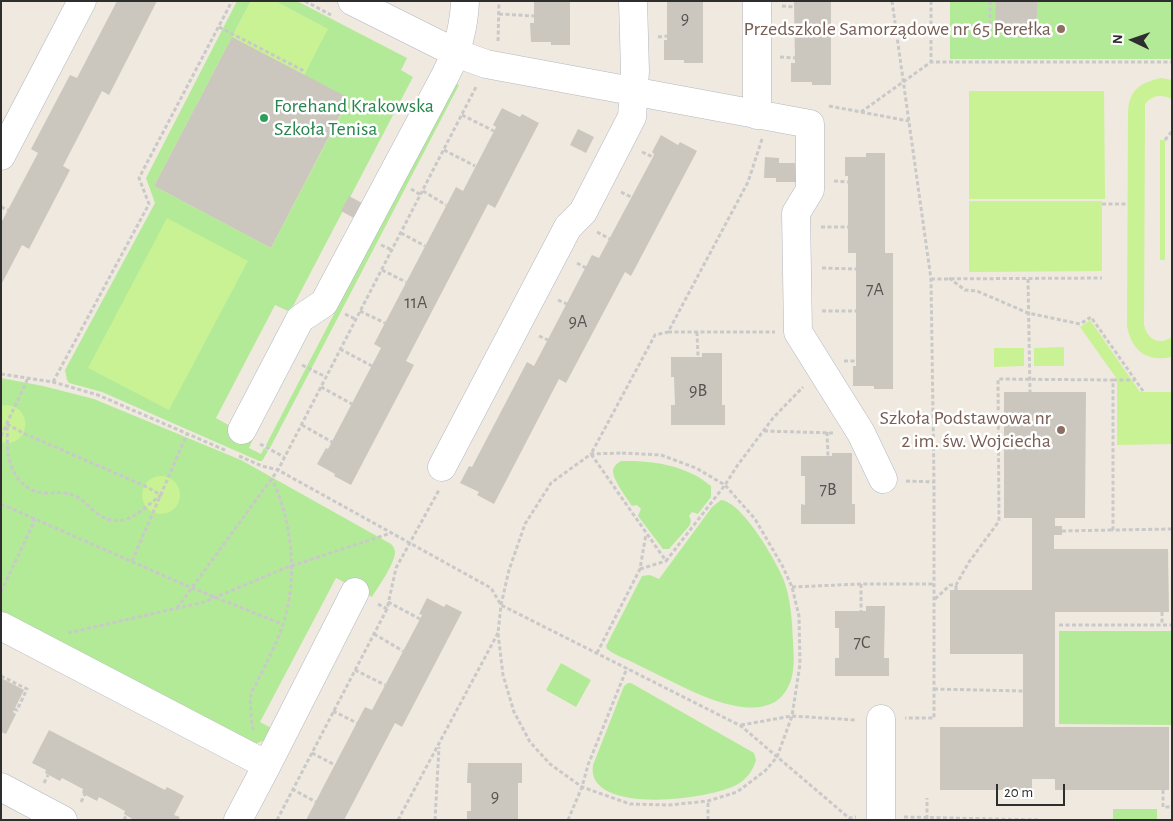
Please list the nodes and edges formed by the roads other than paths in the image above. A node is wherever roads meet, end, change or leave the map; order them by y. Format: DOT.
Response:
graph roads {
  1 [pos="82,1"];
  2 [pos="352,1"];
  3 [pos="465,1"];
  4 [pos="633,1"];
  5 [pos="757,1"];
  6 [pos="456,53"];
  7 [pos="634,92"];
  8 [pos="763,116"];
  9 [pos="1,156"];
  10 [pos="236,446"];
  11 [pos="442,467"];
  12 [pos="883,479"];
  13 [pos="355,592"];
  14 [pos="1,626"];
  15 [pos="881,719"];
  16 [pos="256,759"];
  17 [pos="1,787"];
  18 [pos="881,818"];
  19 [pos="63,820"];
  20 [pos="238,820"];
  1 -- 9 [label="street"];
  2 -- 6 [label="street"];
  3 -- 6 [label="street"];
  4 -- 7 [label="street"];
  5 -- 8 [label="street"];
  6 -- 7 [label="street"];
  6 -- 10 [label="street"];
  7 -- 8 [label="street"];
  7 -- 11 [label="street"];
  8 -- 12 [label="street"];
  13 -- 16 [label="street"];
  14 -- 16 [label="street"];
  15 -- 18 [label="street"];
  16 -- 20 [label="street"];
  17 -- 19 [label="street"];
}
